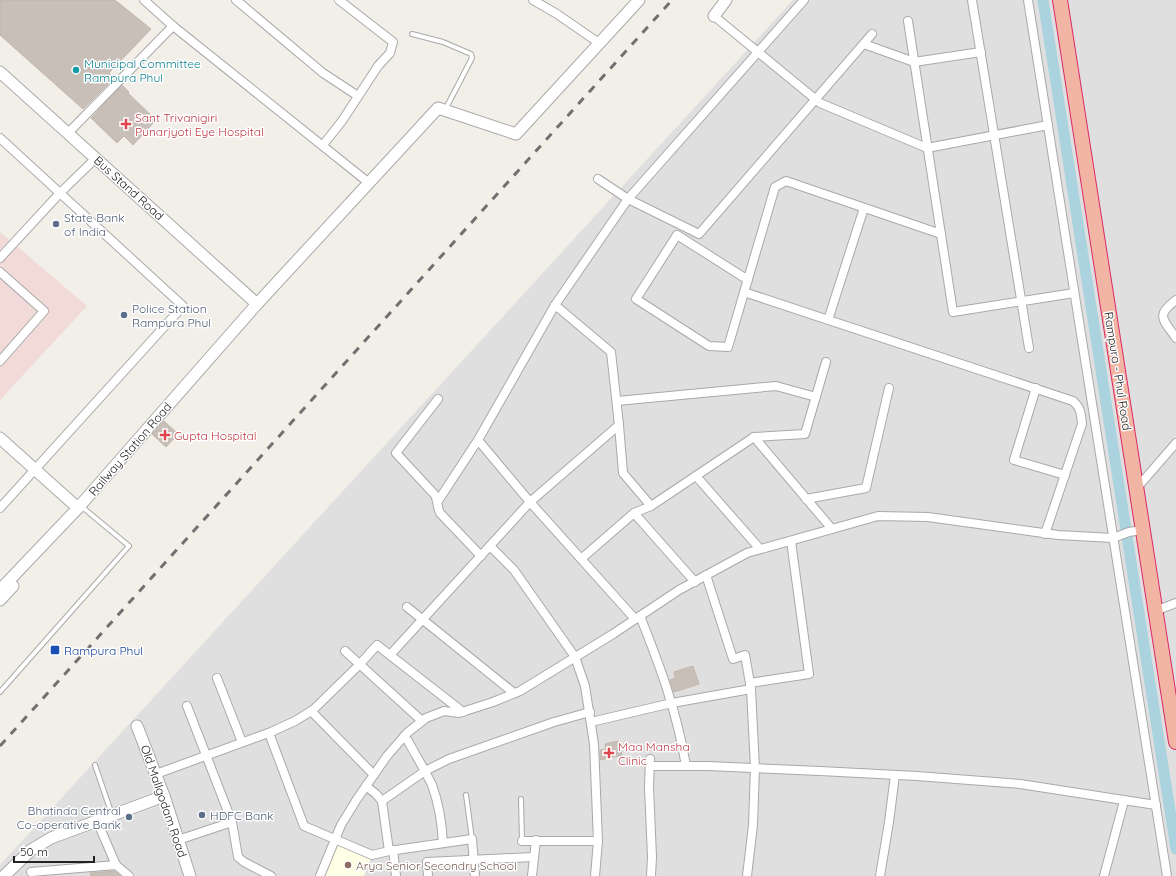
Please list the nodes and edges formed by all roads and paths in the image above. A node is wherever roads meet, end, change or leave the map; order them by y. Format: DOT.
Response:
graph roads {
  1 [pos="144,0"];
  2 [pos="236,0"];
  3 [pos="339,0"];
  4 [pos="533,0"];
  5 [pos="639,0"];
  6 [pos="726,0"];
  7 [pos="804,0"];
  8 [pos="972,0"];
  9 [pos="1028,0"];
  10 [pos="1060,0"];
  11 [pos="714,16"];
  12 [pos="908,21"];
  13 [pos="173,26"];
  14 [pos="412,34"];
  15 [pos="872,34"];
  16 [pos="600,43"];
  17 [pos="864,44"];
  18 [pos="759,52"];
  19 [pos="981,52"];
  20 [pos="914,62"];
  21 [pos="0,72"];
  22 [pos="358,96"];
  23 [pos="816,99"];
  24 [pos="445,110"];
  25 [pos="1048,125"];
  26 [pos="68,133"];
  27 [pos="994,134"];
  28 [pos="0,138"];
  29 [pos="323,145"];
  30 [pos="927,148"];
  31 [pos="96,158"];
  32 [pos="598,179"];
  33 [pos="369,183"];
  34 [pos="60,193"];
  35 [pos="628,199"];
  36 [pos="864,208"];
  37 [pos="941,234"];
  38 [pos="0,258"];
  39 [pos="0,272"];
  40 [pos="748,280"];
  41 [pos="744,292"];
  42 [pos="1074,293"];
  43 [pos="1176,300"];
  44 [pos="1021,302"];
  45 [pos="257,304"];
  46 [pos="554,305"];
  47 [pos="828,320"];
  48 [pos="1176,338"];
  49 [pos="1029,348"];
  50 [pos="0,360"];
  51 [pos="826,362"];
  52 [pos="889,388"];
  53 [pos="1036,388"];
  54 [pos="816,397"];
  55 [pos="438,399"];
  56 [pos="617,401"];
  57 [pos="619,425"];
  58 [pos="754,437"];
  59 [pos="0,438"];
  60 [pos="478,440"];
  61 [pos="1176,443"];
  62 [pos="35,470"];
  63 [pos="1065,475"];
  64 [pos="696,476"];
  65 [pos="1136,489"];
  66 [pos="806,499"];
  67 [pos="438,501"];
  68 [pos="530,502"];
  69 [pos="651,506"];
  70 [pos="0,508"];
  71 [pos="79,509"];
  72 [pos="634,513"];
  73 [pos="832,529"];
  74 [pos="1135,531"];
  75 [pos="1045,534"];
  76 [pos="1114,537"];
  77 [pos="791,540"];
  78 [pos="490,546"];
  79 [pos="760,549"];
  80 [pos="481,556"];
  81 [pos="581,559"];
  82 [pos="706,575"];
  83 [pos="695,582"];
  84 [pos="0,590"];
  85 [pos="0,600"];
  86 [pos="1176,603"];
  87 [pos="407,607"];
  88 [pos="1155,611"];
  89 [pos="637,618"];
  90 [pos="422,620"];
  91 [pos="345,651"];
  92 [pos="390,655"];
  93 [pos="575,657"];
  94 [pos="360,664"];
  95 [pos="217,678"];
  96 [pos="751,686"];
  97 [pos="0,692"];
  98 [pos="514,693"];
  99 [pos="672,703"];
  100 [pos="187,706"];
  101 [pos="311,711"];
  102 [pos="463,712"];
  103 [pos="590,712"];
  104 [pos="422,721"];
  105 [pos="591,722"];
  106 [pos="137,726"];
  107 [pos="269,733"];
  108 [pos="404,736"];
  109 [pos="242,742"];
  110 [pos="1176,742"];
  111 [pos="206,755"];
  112 [pos="95,764"];
  113 [pos="686,766"];
  114 [pos="755,768"];
  115 [pos="425,771"];
  116 [pos="156,774"];
  117 [pos="374,775"];
  118 [pos="895,775"];
  119 [pos="366,786"];
  120 [pos="466,795"];
  121 [pos="164,796"];
  122 [pos="521,799"];
  123 [pos="382,801"];
  124 [pos="1124,801"];
  125 [pos="1156,805"];
  126 [pos="112,815"];
  127 [pos="97,821"];
  128 [pos="232,822"];
  129 [pos="472,839"];
  130 [pos="178,840"];
  131 [pos="336,840"];
  132 [pos="522,840"];
  133 [pos="536,840"];
  134 [pos="598,841"];
  135 [pos="443,843"];
  136 [pos="391,851"];
  137 [pos="534,857"];
  138 [pos="473,859"];
  139 [pos="18,861"];
  140 [pos="116,865"];
  141 [pos="34,874"];
  142 [pos="4,876"];
  143 [pos="129,876"];
  144 [pos="190,876"];
  145 [pos="272,876"];
  146 [pos="320,876"];
  147 [pos="396,876"];
  148 [pos="428,876"];
  149 [pos="475,876"];
  150 [pos="532,876"];
  151 [pos="594,876"];
  152 [pos="651,876"];
  153 [pos="747,876"];
  154 [pos="880,876"];
  155 [pos="1104,876"];
  156 [pos="1167,876"];
  1 -- 13 [label="street"];
  2 -- 22 [label="street"];
  3 -- 22 [label="street"];
  4 -- 16 [label="street"];
  5 -- 16 [label="street"];
  6 -- 11 [label="street"];
  7 -- 18 [label="street"];
  8 -- 19 [label="street"];
  9 -- 25 [label="street"];
  10 -- 65 [label="highway, Rampura - Phul Road"];
  11 -- 18 [label="street"];
  12 -- 20 [label="street"];
  13 -- 26 [label="street"];
  13 -- 29 [label="street"];
  14 -- 24 [label="lane"];
  15 -- 17 [label="street"];
  16 -- 24 [label="street"];
  17 -- 20 [label="street"];
  17 -- 23 [label="street"];
  18 -- 23 [label="street"];
  18 -- 35 [label="street"];
  19 -- 20 [label="street"];
  19 -- 27 [label="street"];
  20 -- 30 [label="street"];
  21 -- 26 [label="street, Bus Stand Road"];
  22 -- 29 [label="street"];
  23 -- 30 [label="street"];
  23 -- 35 [label="street"];
  24 -- 33 [label="street, Railway Station Road"];
  25 -- 27 [label="street"];
  25 -- 42 [label="street"];
  26 -- 31 [label="street, Bus Stand Road"];
  27 -- 30 [label="street"];
  27 -- 44 [label="street"];
  28 -- 34 [label="street"];
  29 -- 33 [label="street"];
  30 -- 37 [label="street"];
  31 -- 34 [label="street"];
  31 -- 45 [label="street, Bus Stand Road"];
  32 -- 35 [label="street"];
  33 -- 45 [label="street, Railway Station Road"];
  34 -- 38 [label="street"];
  34 -- 62 [label="street"];
  35 -- 46 [label="street"];
  36 -- 37 [label="street"];
  36 -- 40 [label="street"];
  36 -- 47 [label="street"];
  37 -- 44 [label="street"];
  39 -- 50 [label="street"];
  40 -- 41 [label="street"];
  40 -- 41 [label="street"];
  41 -- 47 [label="street"];
  42 -- 44 [label="street"];
  42 -- 76 [label="street"];
  43 -- 48 [label="street"];
  44 -- 49 [label="street"];
  45 -- 71 [label="street, Railway Station Road"];
  46 -- 56 [label="street"];
  46 -- 60 [label="street"];
  47 -- 53 [label="street"];
  51 -- 54 [label="street"];
  52 -- 66 [label="street"];
  53 -- 63 [label="street"];
  53 -- 63 [label="street"];
  54 -- 56 [label="street"];
  54 -- 58 [label="street"];
  55 -- 67 [label="street"];
  56 -- 57 [label="street"];
  57 -- 68 [label="street"];
  57 -- 69 [label="street"];
  58 -- 64 [label="street"];
  58 -- 66 [label="street"];
  59 -- 62 [label="street"];
  60 -- 67 [label="street"];
  60 -- 68 [label="street"];
  61 -- 65 [label="street"];
  62 -- 70 [label="street"];
  62 -- 71 [label="street"];
  63 -- 75 [label="street"];
  64 -- 69 [label="street"];
  64 -- 79 [label="street"];
  65 -- 74 [label="highway, Rampura - Phul Road"];
  66 -- 73 [label="street"];
  67 -- 80 [label="street"];
  68 -- 78 [label="street"];
  68 -- 81 [label="street"];
  69 -- 72 [label="street"];
  71 -- 84 [label="street, Railway Station Road"];
  71 -- 85 [label="street"];
  71 -- 97 [label="lane"];
  72 -- 81 [label="street"];
  72 -- 83 [label="street"];
  73 -- 75 [label="street"];
  73 -- 77 [label="street"];
  74 -- 76 [label="street"];
  74 -- 88 [label="highway, Rampura - Phul Road"];
  75 -- 76 [label="street"];
  76 -- 125 [label="street"];
  77 -- 79 [label="street"];
  77 -- 96 [label="street"];
  78 -- 80 [label="street"];
  78 -- 93 [label="street"];
  79 -- 82 [label="street"];
  80 -- 90 [label="street"];
  81 -- 89 [label="street"];
  82 -- 83 [label="street"];
  82 -- 96 [label="street"];
  83 -- 89 [label="street"];
  86 -- 88 [label="street"];
  87 -- 90 [label="street"];
  88 -- 110 [label="highway, Rampura - Phul Road"];
  89 -- 93 [label="street"];
  89 -- 99 [label="street"];
  90 -- 92 [label="street"];
  90 -- 98 [label="street"];
  91 -- 94 [label="street"];
  92 -- 94 [label="street"];
  92 -- 102 [label="street"];
  93 -- 98 [label="street"];
  93 -- 103 [label="street"];
  94 -- 101 [label="street"];
  94 -- 104 [label="street"];
  95 -- 109 [label="street"];
  96 -- 99 [label="street"];
  96 -- 114 [label="street"];
  98 -- 102 [label="street"];
  99 -- 105 [label="street"];
  99 -- 113 [label="street"];
  100 -- 111 [label="street"];
  101 -- 107 [label="street"];
  101 -- 117 [label="street"];
  102 -- 104 [label="street"];
  103 -- 105 [label="street"];
  103 -- 115 [label="street"];
  104 -- 108 [label="street"];
  105 -- 134 [label="street"];
  106 -- 116 [label="street, Old Mallgodam Road"];
  107 -- 109 [label="street"];
  107 -- 131 [label="street"];
  108 -- 115 [label="street"];
  108 -- 117 [label="street"];
  109 -- 111 [label="street"];
  111 -- 116 [label="street"];
  111 -- 128 [label="street"];
  112 -- 126 [label="lane"];
  113 -- 114 [label="street"];
  113 -- 152 [label="street"];
  114 -- 118 [label="street"];
  114 -- 153 [label="street"];
  115 -- 123 [label="street"];
  115 -- 135 [label="street"];
  116 -- 121 [label="street, Old Mallgodam Road"];
  117 -- 119 [label="street"];
  118 -- 124 [label="street"];
  118 -- 154 [label="street"];
  119 -- 123 [label="street"];
  119 -- 131 [label="street"];
  120 -- 129 [label="lane"];
  121 -- 126 [label="street"];
  121 -- 130 [label="street, Old Mallgodam Road"];
  122 -- 132 [label="lane"];
  123 -- 136 [label="street"];
  124 -- 125 [label="street"];
  124 -- 155 [label="street"];
  125 -- 156 [label="street"];
  126 -- 127 [label="street"];
  127 -- 139 [label="street"];
  127 -- 140 [label="street"];
  128 -- 130 [label="street"];
  128 -- 145 [label="street"];
  129 -- 135 [label="street"];
  129 -- 138 [label="street"];
  130 -- 144 [label="street, Old Mallgodam Road"];
  131 -- 136 [label="street"];
  131 -- 146 [label="street"];
  132 -- 133 [label="street"];
  133 -- 134 [label="street"];
  133 -- 137 [label="street"];
  134 -- 151 [label="street"];
  135 -- 136 [label="street"];
  136 -- 147 [label="street"];
  137 -- 138 [label="street"];
  137 -- 150 [label="street"];
  138 -- 148 [label="street"];
  138 -- 149 [label="street"];
  139 -- 141 [label="street"];
  139 -- 142 [label="street"];
  140 -- 141 [label="street"];
  140 -- 143 [label="street"];
}
